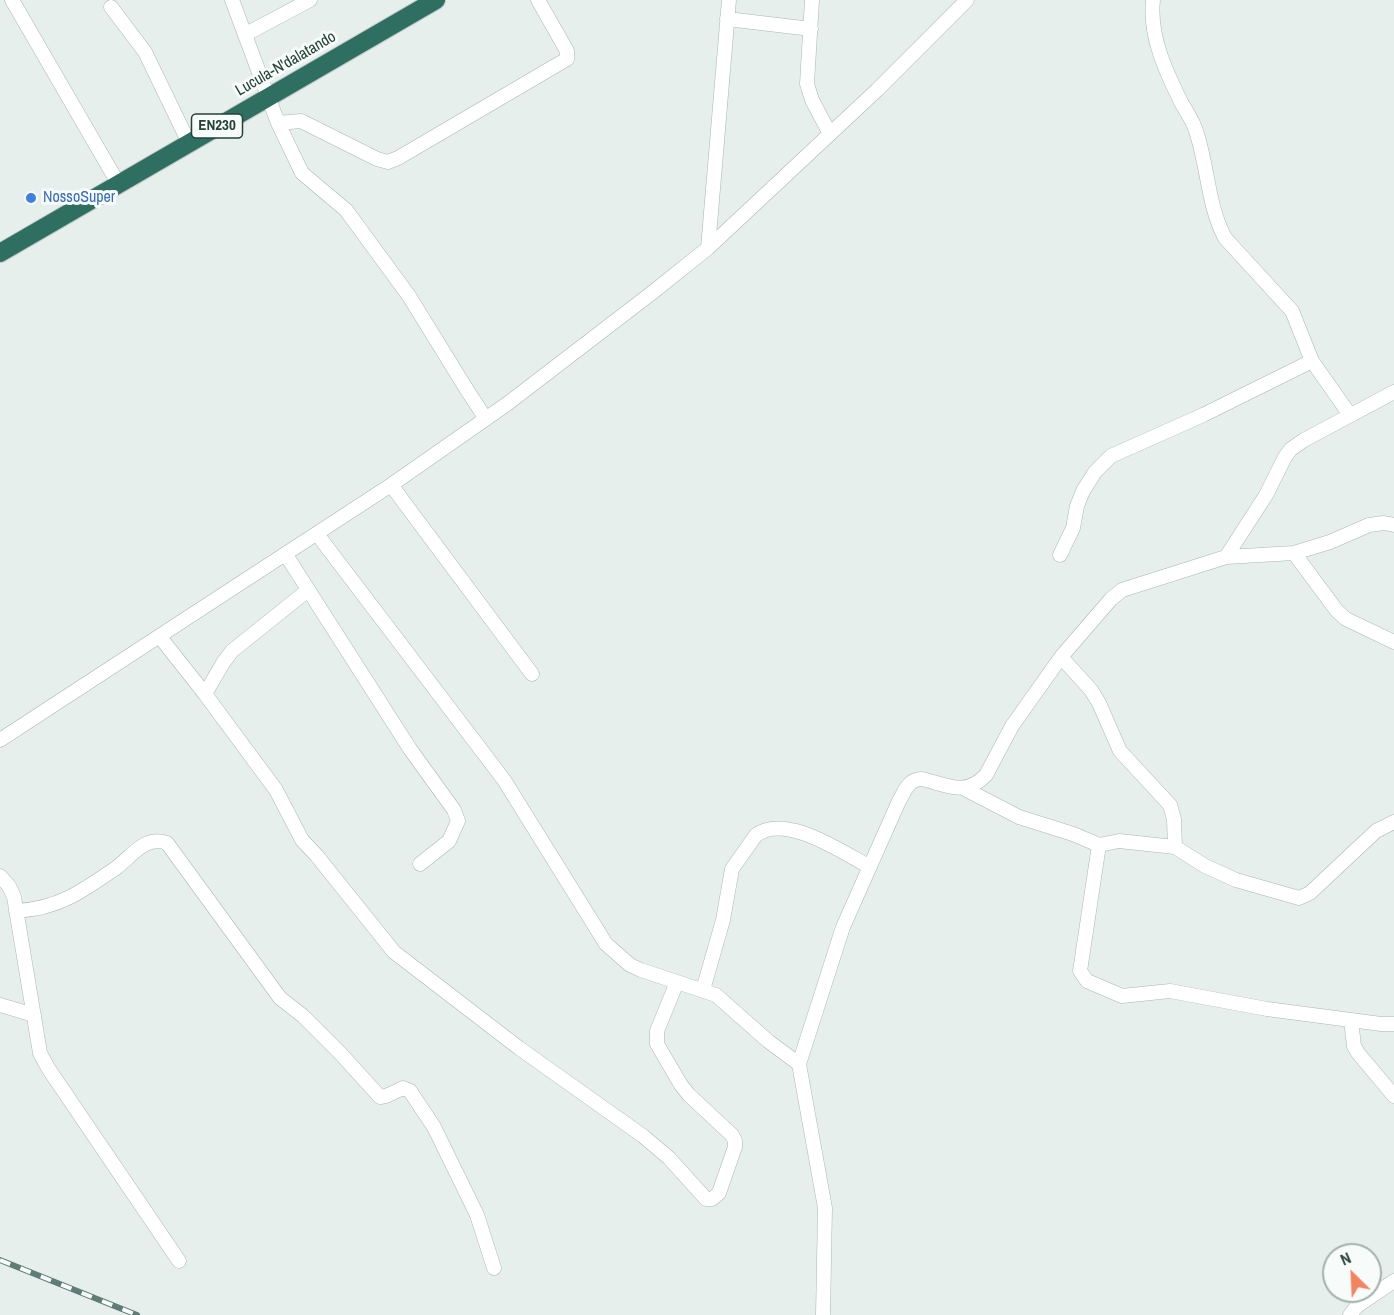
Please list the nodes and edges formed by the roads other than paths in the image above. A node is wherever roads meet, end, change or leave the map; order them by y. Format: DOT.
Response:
graph roads {
  1 [pos="12,0"];
  2 [pos="232,0"];
  3 [pos="310,0"];
  4 [pos="436,0"];
  5 [pos="538,0"];
  6 [pos="729,0"];
  7 [pos="812,0"];
  8 [pos="967,0"];
  9 [pos="1153,0"];
  10 [pos="111,7"];
  11 [pos="0,8"];
  12 [pos="728,19"];
  13 [pos="811,29"];
  14 [pos="246,34"];
  15 [pos="268,96"];
  16 [pos="278,123"];
  17 [pos="830,134"];
  18 [pos="189,142"];
  19 [pos="118,183"];
  20 [pos="708,248"];
  21 [pos="0,253"];
  22 [pos="1312,361"];
  23 [pos="1394,392"];
  24 [pos="1350,416"];
  25 [pos="486,419"];
  26 [pos="391,485"];
  27 [pos="1394,525"];
  28 [pos="317,534"];
  29 [pos="1294,553"];
  30 [pos="286,555"];
  31 [pos="1060,555"];
  32 [pos="1226,556"];
  33 [pos="308,590"];
  34 [pos="160,637"];
  35 [pos="1394,642"];
  36 [pos="1061,657"];
  37 [pos="532,674"];
  38 [pos="206,694"];
  39 [pos="0,740"];
  40 [pos="965,789"];
  41 [pos="1394,822"];
  42 [pos="1099,845"];
  43 [pos="1175,847"];
  44 [pos="420,864"];
  45 [pos="870,867"];
  46 [pos="0,876"];
  47 [pos="16,911"];
  48 [pos="677,982"];
  49 [pos="703,990"];
  50 [pos="0,1005"];
  51 [pos="34,1015"];
  52 [pos="1351,1020"];
  53 [pos="1394,1024"];
  54 [pos="799,1064"];
  55 [pos="1394,1096"];
  56 [pos="179,1261"];
  57 [pos="494,1269"];
  58 [pos="1394,1281"];
  59 [pos="823,1315"];
  60 [pos="1350,1315"];
  1 -- 11 [label="street"];
  1 -- 19 [label="street"];
  2 -- 14 [label="street"];
  3 -- 14 [label="street"];
  4 -- 15 [label="highway, Lucula-N'dalatando / EN230"];
  5 -- 16 [label="street"];
  6 -- 12 [label="street"];
  7 -- 13 [label="street"];
  8 -- 17 [label="street"];
  9 -- 22 [label="street"];
  10 -- 18 [label="street"];
  12 -- 13 [label="street"];
  12 -- 20 [label="street"];
  13 -- 17 [label="street"];
  14 -- 15 [label="street"];
  15 -- 16 [label="street"];
  15 -- 18 [label="highway, Lucula-N'dalatando / EN230"];
  16 -- 25 [label="street"];
  17 -- 20 [label="street"];
  18 -- 19 [label="highway, Lucula-N'dalatando / EN230"];
  19 -- 21 [label="highway, Lucula-N'dalatando / EN230"];
  20 -- 25 [label="street"];
  22 -- 24 [label="street"];
  22 -- 31 [label="street"];
  23 -- 24 [label="street"];
  24 -- 32 [label="street"];
  25 -- 26 [label="street"];
  26 -- 28 [label="street"];
  26 -- 37 [label="street"];
  27 -- 29 [label="street"];
  28 -- 30 [label="street"];
  28 -- 48 [label="street"];
  29 -- 32 [label="street"];
  29 -- 35 [label="street"];
  30 -- 33 [label="street"];
  30 -- 34 [label="street"];
  32 -- 36 [label="street"];
  33 -- 38 [label="street"];
  33 -- 44 [label="street"];
  34 -- 38 [label="street"];
  34 -- 39 [label="street"];
  36 -- 40 [label="street"];
  36 -- 43 [label="street"];
  38 -- 48 [label="street"];
  40 -- 42 [label="street"];
  40 -- 45 [label="street"];
  41 -- 43 [label="street"];
  42 -- 43 [label="street"];
  42 -- 52 [label="street"];
  45 -- 49 [label="street"];
  45 -- 54 [label="street"];
  46 -- 47 [label="street"];
  47 -- 51 [label="street"];
  47 -- 57 [label="street"];
  48 -- 49 [label="street"];
  49 -- 54 [label="street"];
  50 -- 51 [label="street"];
  51 -- 56 [label="street"];
  52 -- 53 [label="street"];
  52 -- 55 [label="street"];
  54 -- 59 [label="street"];
  58 -- 60 [label="street"];
}
